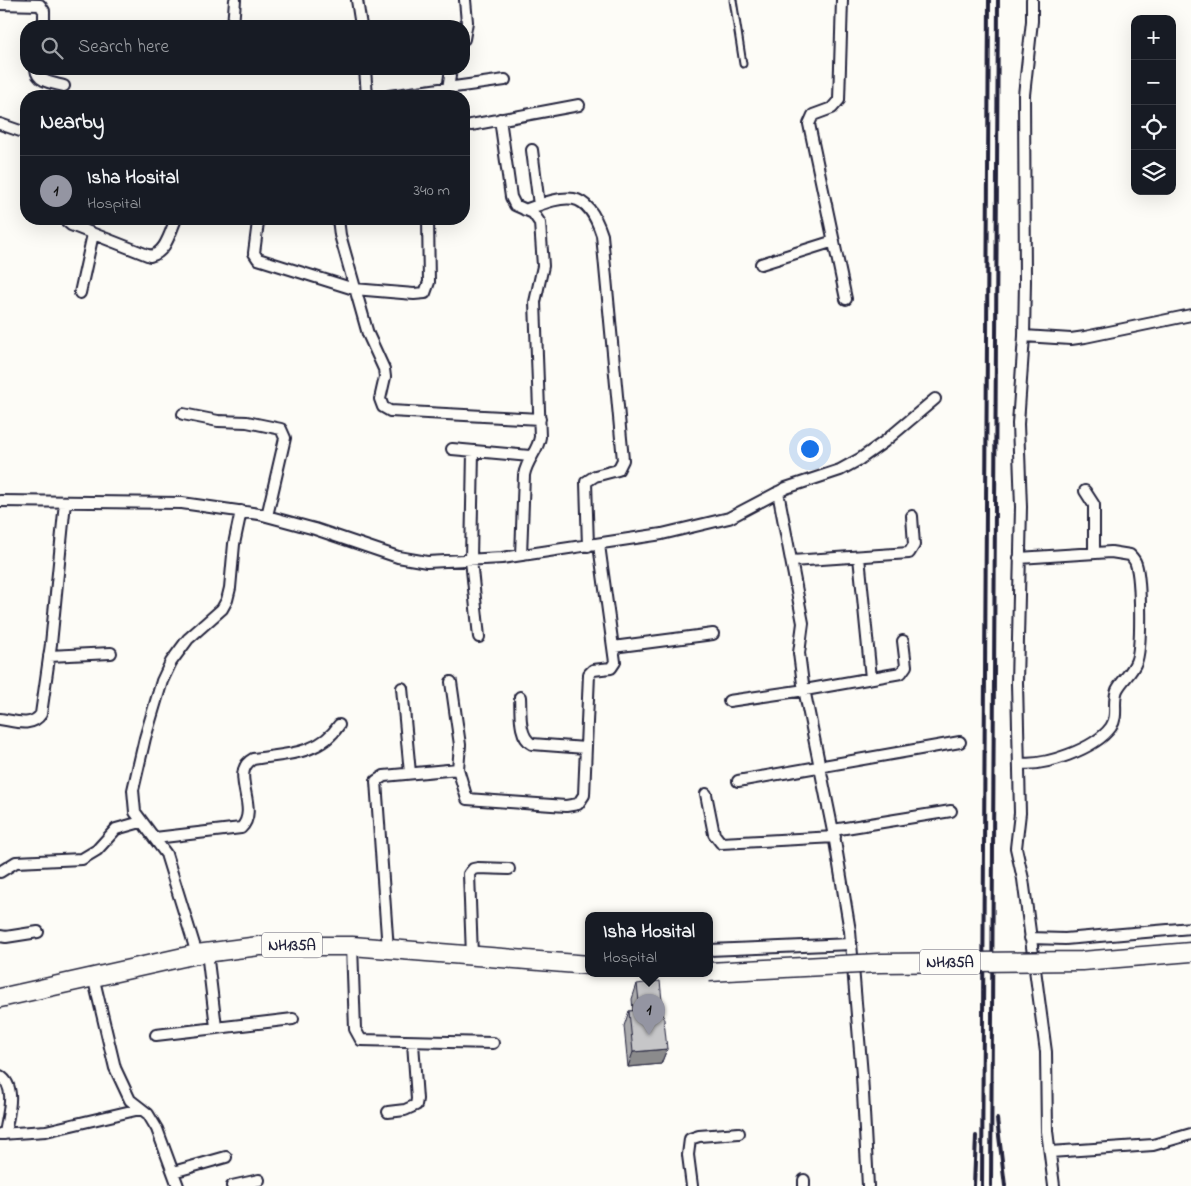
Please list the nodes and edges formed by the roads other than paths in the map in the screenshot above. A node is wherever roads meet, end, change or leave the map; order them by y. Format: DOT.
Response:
graph roads {
  1 [pos="235,0"];
  2 [pos="357,0"];
  3 [pos="465,0"];
  4 [pos="734,0"];
  5 [pos="842,0"];
  6 [pos="1032,0"];
  7 [pos="0,4"];
  8 [pos="44,20"];
  9 [pos="233,20"];
  10 [pos="360,20"];
  11 [pos="467,20"];
  12 [pos="743,64"];
  13 [pos="38,75"];
  14 [pos="365,75"];
  15 [pos="450,75"];
  16 [pos="505,80"];
  17 [pos="64,86"];
  18 [pos="448,89"];
  19 [pos="367,90"];
  20 [pos="440,90"];
  21 [pos="579,104"];
  22 [pos="500,119"];
  23 [pos="0,124"];
  24 [pos="471,125"];
  25 [pos="20,131"];
  26 [pos="532,150"];
  27 [pos="539,205"];
  28 [pos="525,210"];
  29 [pos="71,225"];
  30 [pos="173,225"];
  31 [pos="258,225"];
  32 [pos="339,225"];
  33 [pos="428,225"];
  34 [pos="94,234"];
  35 [pos="834,241"];
  36 [pos="761,264"];
  37 [pos="354,288"];
  38 [pos="80,293"];
  39 [pos="846,299"];
  40 [pos="1191,315"];
  41 [pos="1024,336"];
  42 [pos="935,398"];
  43 [pos="183,414"];
  44 [pos="540,418"];
  45 [pos="452,449"];
  46 [pos="473,451"];
  47 [pos="530,456"];
  48 [pos="1085,491"];
  49 [pos="778,492"];
  50 [pos="0,501"];
  51 [pos="66,502"];
  52 [pos="241,512"];
  53 [pos="268,516"];
  54 [pos="912,516"];
  55 [pos="594,546"];
  56 [pos="1094,553"];
  57 [pos="521,555"];
  58 [pos="859,558"];
  59 [pos="1019,558"];
  60 [pos="471,560"];
  61 [pos="792,561"];
  62 [pos="713,634"];
  63 [pos="479,637"];
  64 [pos="903,641"];
  65 [pos="613,646"];
  66 [pos="111,653"];
  67 [pos="49,656"];
  68 [pos="871,678"];
  69 [pos="451,682"];
  70 [pos="402,688"];
  71 [pos="805,690"];
  72 [pos="520,697"];
  73 [pos="729,701"];
  74 [pos="0,719"];
  75 [pos="340,725"];
  76 [pos="960,742"];
  77 [pos="585,748"];
  78 [pos="1018,763"];
  79 [pos="820,767"];
  80 [pos="458,769"];
  81 [pos="410,773"];
  82 [pos="738,781"];
  83 [pos="706,794"];
  84 [pos="951,811"];
  85 [pos="141,822"];
  86 [pos="834,833"];
  87 [pos="155,838"];
  88 [pos="509,869"];
  89 [pos="0,872"];
  90 [pos="1191,928"];
  91 [pos="38,932"];
  92 [pos="0,936"];
  93 [pos="1030,938"];
  94 [pos="851,944"];
  95 [pos="352,946"];
  96 [pos="388,950"];
  97 [pos="713,950"];
  98 [pos="1191,952"];
  99 [pos="202,953"];
  100 [pos="472,956"];
  101 [pos="585,965"];
  102 [pos="713,972"];
  103 [pos="93,976"];
  104 [pos="0,998"];
  105 [pos="293,1019"];
  106 [pos="216,1027"];
  107 [pos="156,1036"];
  108 [pos="413,1042"];
  109 [pos="493,1043"];
  110 [pos="0,1076"];
  111 [pos="140,1109"];
  112 [pos="388,1112"];
  113 [pos="739,1133"];
  114 [pos="3,1134"];
  115 [pos="1191,1134"];
  116 [pos="1050,1152"];
  117 [pos="226,1157"];
  118 [pos="173,1172"];
  119 [pos="259,1180"];
  120 [pos="178,1186"];
  121 [pos="232,1186"];
  122 [pos="692,1186"];
  123 [pos="868,1186"];
  124 [pos="1054,1186"];
  1 -- 9 [label="street"];
  2 -- 10 [label="street"];
  3 -- 11 [label="street"];
  4 -- 12 [label="lane"];
  5 -- 35 [label="street"];
  6 -- 41 [label="street"];
  7 -- 8 [label="street"];
  13 -- 17 [label="street"];
  14 -- 19 [label="street"];
  15 -- 18 [label="street"];
  16 -- 18 [label="street"];
  18 -- 20 [label="street"];
  21 -- 22 [label="street"];
  22 -- 24 [label="street"];
  22 -- 28 [label="street"];
  23 -- 25 [label="street"];
  26 -- 27 [label="street"];
  27 -- 28 [label="street"];
  27 -- 55 [label="street"];
  28 -- 44 [label="street"];
  29 -- 34 [label="street"];
  30 -- 34 [label="street"];
  31 -- 37 [label="street"];
  32 -- 37 [label="street"];
  33 -- 37 [label="street"];
  34 -- 38 [label="street"];
  35 -- 36 [label="street"];
  35 -- 39 [label="street"];
  37 -- 44 [label="street"];
  40 -- 41 [label="street"];
  41 -- 59 [label="street"];
  42 -- 49 [label="street"];
  43 -- 53 [label="street"];
  44 -- 47 [label="street"];
  45 -- 46 [label="street"];
  46 -- 47 [label="street"];
  46 -- 60 [label="street"];
  47 -- 57 [label="street"];
  48 -- 56 [label="street"];
  49 -- 55 [label="street"];
  49 -- 61 [label="street"];
  50 -- 51 [label="street"];
  51 -- 52 [label="street"];
  51 -- 67 [label="street"];
  52 -- 53 [label="street"];
  52 -- 85 [label="street"];
  53 -- 60 [label="street"];
  54 -- 58 [label="street"];
  55 -- 57 [label="street"];
  55 -- 65 [label="street"];
  56 -- 59 [label="street"];
  56 -- 78 [label="street"];
  57 -- 60 [label="street"];
  58 -- 61 [label="street"];
  58 -- 68 [label="street"];
  59 -- 78 [label="street"];
  60 -- 63 [label="street"];
  61 -- 71 [label="street"];
  62 -- 65 [label="street"];
  64 -- 68 [label="street"];
  65 -- 77 [label="street"];
  66 -- 67 [label="street"];
  67 -- 74 [label="street"];
  68 -- 71 [label="street"];
  69 -- 80 [label="street"];
  70 -- 81 [label="street"];
  71 -- 73 [label="street"];
  71 -- 79 [label="street"];
  72 -- 77 [label="street"];
  75 -- 87 [label="street"];
  76 -- 79 [label="street"];
  77 -- 80 [label="street"];
  78 -- 93 [label="street"];
  79 -- 82 [label="street"];
  79 -- 86 [label="street"];
  80 -- 81 [label="street"];
  81 -- 96 [label="street"];
  83 -- 86 [label="street"];
  84 -- 86 [label="street"];
  85 -- 87 [label="street"];
  85 -- 89 [label="street"];
  86 -- 94 [label="street"];
  87 -- 99 [label="street"];
  88 -- 100 [label="street"];
  90 -- 93 [label="street"];
  91 -- 92 [label="street"];
  93 -- 116 [label="street"];
  94 -- 97 [label="street"];
  94 -- 123 [label="street"];
  95 -- 96 [label="highway, NH135A"];
  95 -- 99 [label="highway, NH135A"];
  95 -- 108 [label="street"];
  96 -- 100 [label="highway, NH135A"];
  98 -- 102 [label="highway, NH135A, bridge"];
  99 -- 103 [label="highway, NH135A"];
  99 -- 106 [label="street"];
  100 -- 101 [label="highway, NH135A"];
  103 -- 104 [label="highway, NH135A"];
  103 -- 111 [label="street"];
  105 -- 106 [label="street"];
  106 -- 107 [label="street"];
  108 -- 109 [label="street"];
  108 -- 112 [label="street"];
  110 -- 114 [label="street"];
  111 -- 114 [label="street"];
  111 -- 118 [label="street"];
  113 -- 122 [label="street"];
  115 -- 116 [label="street"];
  116 -- 124 [label="street"];
  117 -- 118 [label="street"];
  118 -- 120 [label="street"];
  119 -- 121 [label="street"];
}
